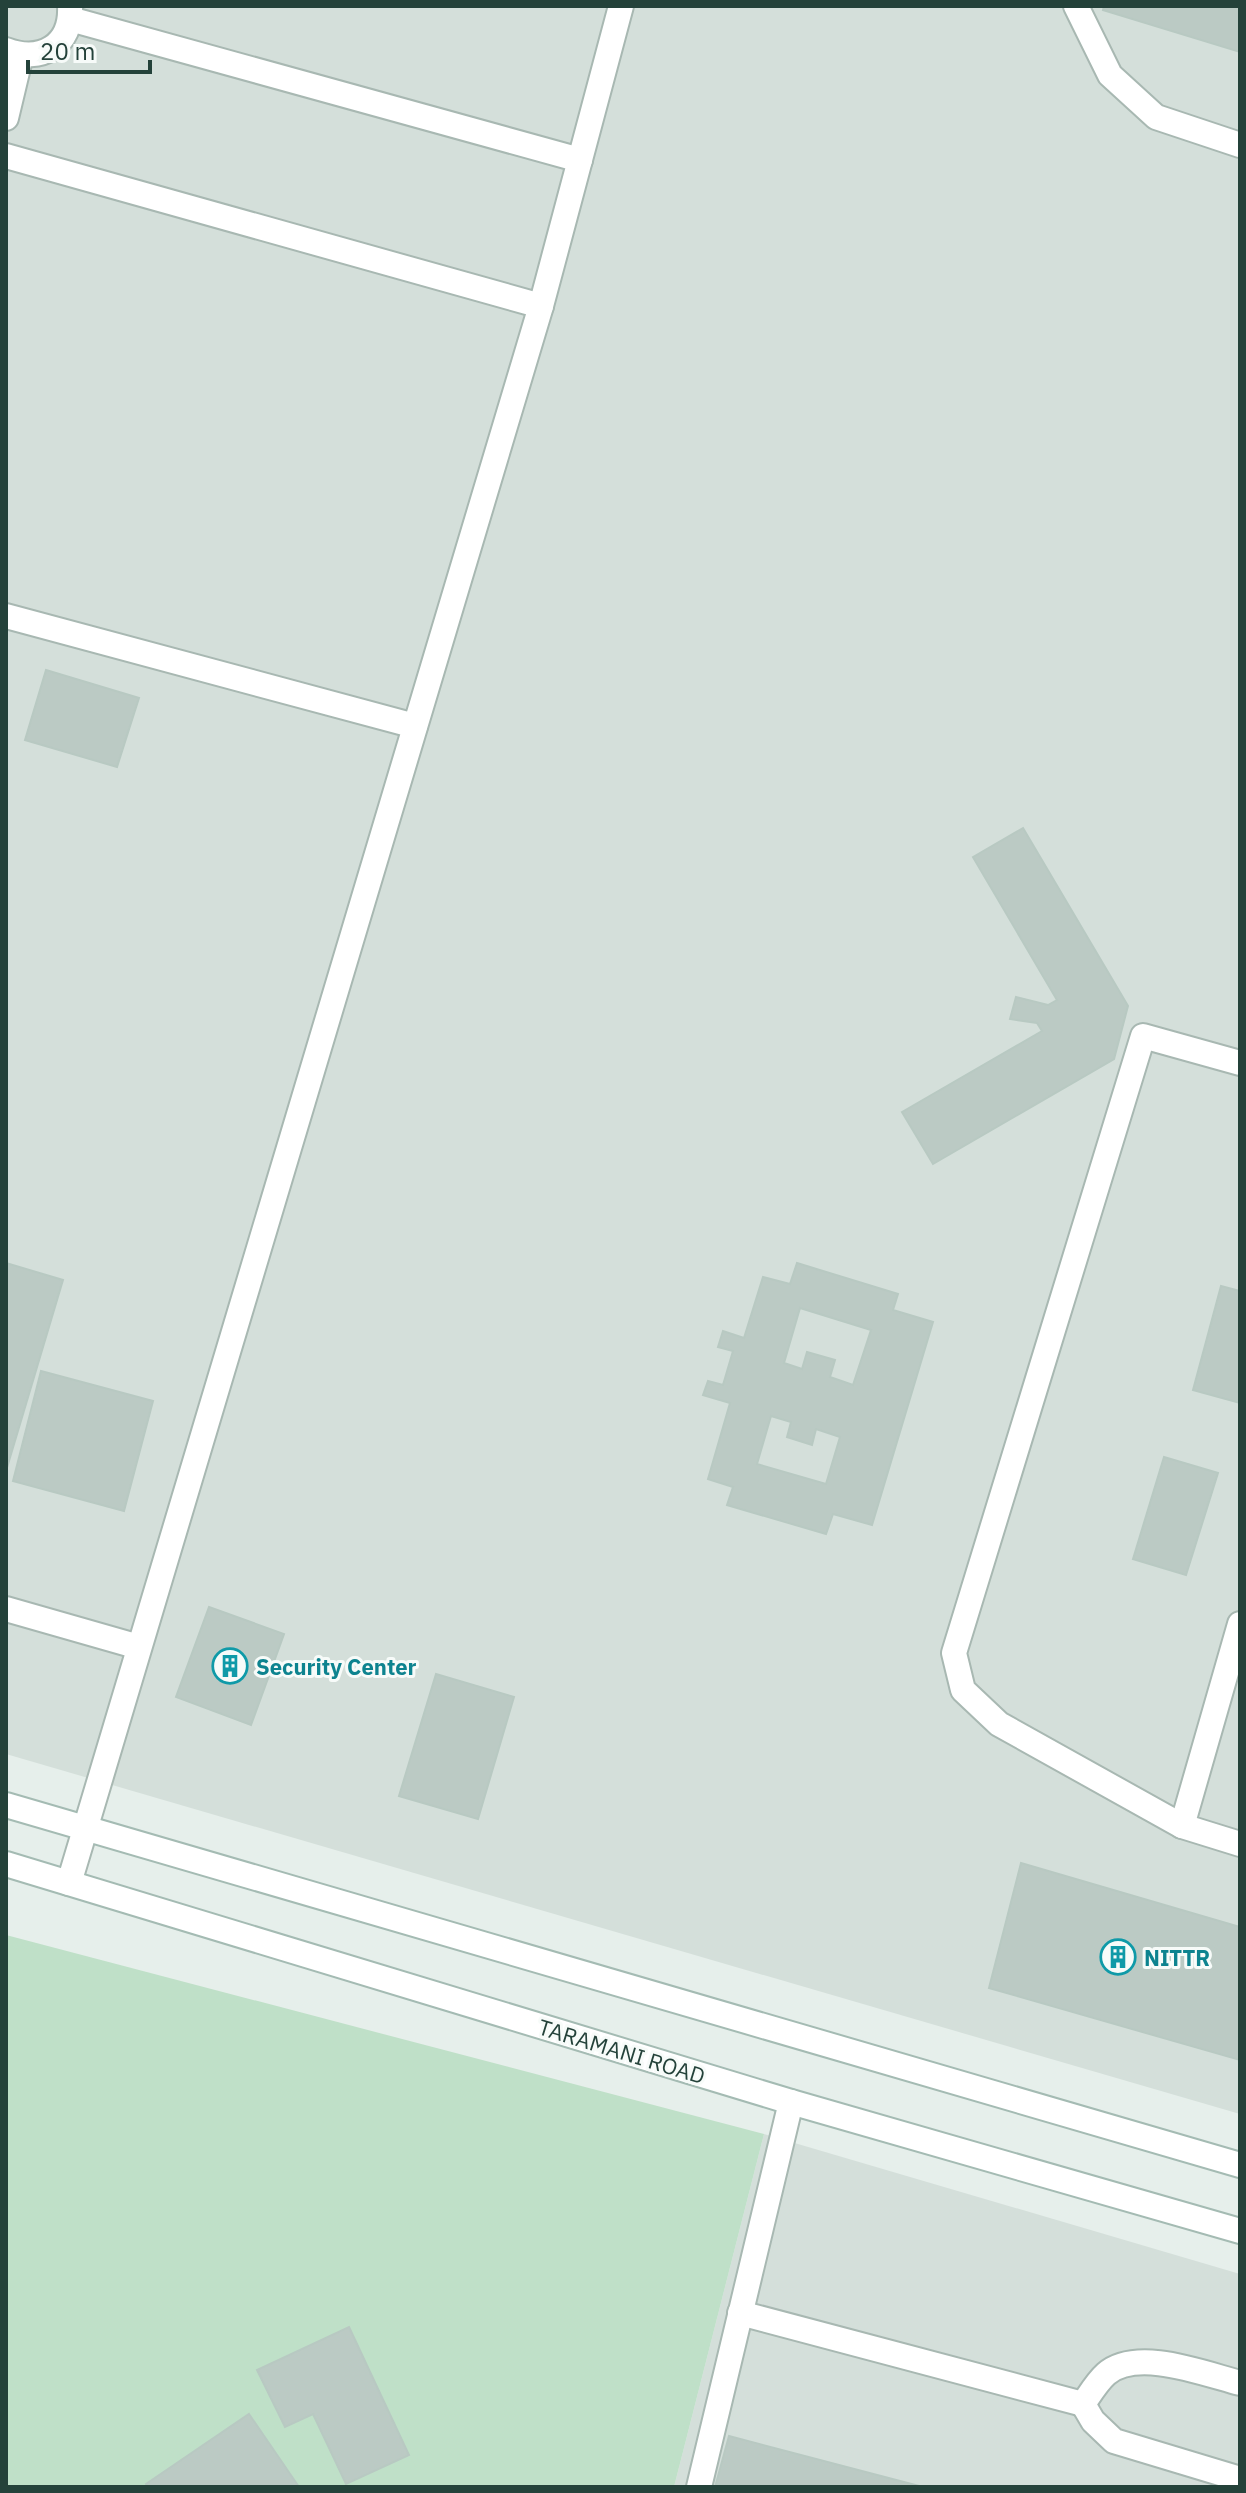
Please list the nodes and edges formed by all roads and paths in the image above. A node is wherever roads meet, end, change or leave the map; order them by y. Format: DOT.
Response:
graph roads {
  1 [pos="621,6"];
  2 [pos="1076,6"];
  3 [pos="70,12"];
  4 [pos="14,53"];
  5 [pos="6,118"];
  6 [pos="1240,145"];
  7 [pos="6,156"];
  8 [pos="580,160"];
  9 [pos="541,306"];
  10 [pos="6,616"];
  11 [pos="415,726"];
  12 [pos="1240,1063"];
  13 [pos="6,1609"];
  14 [pos="1240,1624"];
  15 [pos="139,1647"];
  16 [pos="6,1805"];
  17 [pos="1182,1826"];
  18 [pos="85,1828"];
  19 [pos="1240,1844"];
  20 [pos="6,1864"];
  21 [pos="69,1883"];
  22 [pos="791,2102"];
  23 [pos="1240,2165"];
  24 [pos="1240,2231"];
  25 [pos="740,2313"];
  26 [pos="1240,2383"];
  27 [pos="1083,2404"];
  28 [pos="1240,2479"];
  29 [pos="699,2487"];
  1 -- 8 [label="street"];
  2 -- 6 [label="street"];
  3 -- 4 [label="street"];
  3 -- 8 [label="street"];
  4 -- 5 [label="street"];
  7 -- 9 [label="street"];
  8 -- 9 [label="street"];
  9 -- 11 [label="street"];
  10 -- 11 [label="street"];
  11 -- 15 [label="street"];
  12 -- 17 [label="street"];
  13 -- 15 [label="street"];
  14 -- 17 [label="street"];
  15 -- 18 [label="street"];
  16 -- 18 [label="street"];
  17 -- 19 [label="street"];
  18 -- 21 [label="street"];
  18 -- 23 [label="street"];
  20 -- 21 [label="street, TARAMANI ROAD"];
  21 -- 22 [label="street, TARAMANI ROAD"];
  22 -- 24 [label="street, TARAMANI ROAD"];
  22 -- 25 [label="street"];
  25 -- 27 [label="street"];
  25 -- 29 [label="street"];
  26 -- 27 [label="street"];
  27 -- 28 [label="street"];
}
